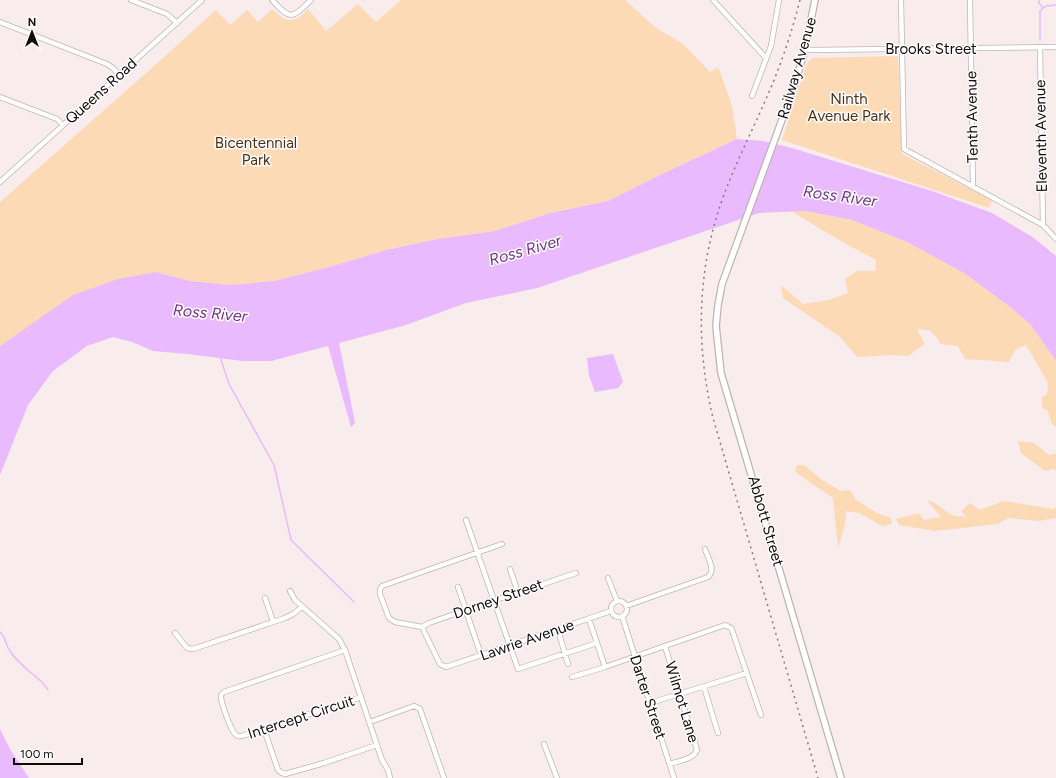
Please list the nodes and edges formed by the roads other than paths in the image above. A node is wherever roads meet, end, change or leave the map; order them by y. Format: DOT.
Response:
graph roads {
  1 [pos="131,0"];
  2 [pos="202,0"];
  3 [pos="272,0"];
  4 [pos="311,0"];
  5 [pos="713,0"];
  6 [pos="779,0"];
  7 [pos="815,0"];
  8 [pos="901,0"];
  9 [pos="970,0"];
  10 [pos="0,22"];
  11 [pos="177,23"];
  12 [pos="1040,47"];
  13 [pos="1056,47"];
  14 [pos="805,49"];
  15 [pos="902,49"];
  16 [pos="971,49"];
  17 [pos="766,58"];
  18 [pos="119,75"];
  19 [pos="0,96"];
  20 [pos="752,96"];
  21 [pos="63,125"];
  22 [pos="0,182"];
  23 [pos="973,186"];
  24 [pos="1043,225"];
  25 [pos="1056,239"];
  26 [pos="729,262"];
  27 [pos="466,520"];
  28 [pos="502,544"];
  29 [pos="704,549"];
  30 [pos="478,552"];
  31 [pos="510,569"];
  32 [pos="576,573"];
  33 [pos="608,578"];
  34 [pos="458,587"];
  35 [pos="290,591"];
  36 [pos="518,593"];
  37 [pos="266,598"];
  38 [pos="494,601"];
  39 [pos="617,601"];
  40 [pos="626,606"];
  41 [pos="302,607"];
  42 [pos="466,610"];
  43 [pos="611,611"];
  44 [pos="622,616"];
  45 [pos="589,619"];
  46 [pos="274,621"];
  47 [pos="422,628"];
  48 [pos="558,630"];
  49 [pos="175,633"];
  50 [pos="597,643"];
  51 [pos="510,646"];
  52 [pos="665,646"];
  53 [pos="345,650"];
  54 [pos="565,653"];
  55 [pos="481,655"];
  56 [pos="635,656"];
  57 [pos="568,664"];
  58 [pos="605,667"];
  59 [pos="747,673"];
  60 [pos="572,676"];
  61 [pos="704,687"];
  62 [pos="680,694"];
  63 [pos="361,697"];
  64 [pos="650,703"];
  65 [pos="760,715"];
  66 [pos="370,722"];
  67 [pos="264,730"];
  68 [pos="718,733"];
  69 [pos="544,744"];
  70 [pos="377,745"];
  71 [pos="670,764"];
  72 [pos="390,778"];
  73 [pos="444,778"];
  74 [pos="557,778"];
  75 [pos="674,778"];
  76 [pos="840,778"];
  1 -- 11 [label="street"];
  2 -- 11 [label="street, Queens Road"];
  3 -- 4 [label="street"];
  5 -- 17 [label="street"];
  6 -- 17 [label="street, Railway Avenue"];
  7 -- 14 [label="main road, Railway Avenue"];
  8 -- 15 [label="street"];
  9 -- 16 [label="street, Tenth Avenue"];
  10 -- 18 [label="street"];
  11 -- 18 [label="street, Queens Road"];
  12 -- 13 [label="street, Brooks Street"];
  12 -- 16 [label="street, Brooks Street"];
  12 -- 24 [label="street, Eleventh Avenue"];
  14 -- 15 [label="street, Brooks Street"];
  14 -- 26 [label="main road, Railway Avenue"];
  15 -- 16 [label="street, Brooks Street"];
  15 -- 23 [label="street"];
  16 -- 23 [label="street, Tenth Avenue"];
  17 -- 20 [label="street, Railway Avenue"];
  18 -- 21 [label="street, Queens Road"];
  19 -- 21 [label="street"];
  21 -- 22 [label="street, Queens Road"];
  23 -- 24 [label="street"];
  24 -- 25 [label="street"];
  26 -- 76 [label="main road, Abbott Street"];
  27 -- 30 [label="street"];
  28 -- 30 [label="street"];
  29 -- 40 [label="street"];
  30 -- 38 [label="street"];
  30 -- 47 [label="street"];
  31 -- 36 [label="street"];
  32 -- 36 [label="street, Dorney Street"];
  33 -- 39 [label="street"];
  34 -- 42 [label="street"];
  35 -- 41 [label="street"];
  36 -- 38 [label="street, Dorney Street"];
  37 -- 46 [label="street"];
  38 -- 42 [label="street, Dorney Street"];
  38 -- 51 [label="street"];
  39 -- 40 [label="street"];
  39 -- 43 [label="street"];
  40 -- 44 [label="street"];
  41 -- 46 [label="street"];
  41 -- 53 [label="street"];
  42 -- 47 [label="street, Dorney Street"];
  42 -- 55 [label="street"];
  43 -- 44 [label="street"];
  43 -- 45 [label="street, Lawrie Avenue"];
  44 -- 56 [label="street, Darter Street"];
  45 -- 48 [label="street, Lawrie Avenue"];
  45 -- 50 [label="street"];
  46 -- 49 [label="street"];
  47 -- 55 [label="street, Lawrie Avenue"];
  48 -- 51 [label="street, Lawrie Avenue"];
  48 -- 54 [label="street"];
  50 -- 54 [label="street"];
  50 -- 58 [label="street"];
  51 -- 54 [label="street"];
  51 -- 55 [label="street, Lawrie Avenue"];
  52 -- 56 [label="street"];
  52 -- 59 [label="street"];
  52 -- 62 [label="street, Wilmot Lane"];
  53 -- 63 [label="street"];
  53 -- 67 [label="street, Intercept Circuit"];
  54 -- 57 [label="street"];
  56 -- 58 [label="street"];
  56 -- 64 [label="street, Darter Street"];
  58 -- 60 [label="street"];
  59 -- 61 [label="street"];
  59 -- 65 [label="street"];
  61 -- 62 [label="street"];
  61 -- 68 [label="street"];
  62 -- 64 [label="street"];
  62 -- 71 [label="street, Wilmot Lane"];
  63 -- 66 [label="street"];
  63 -- 67 [label="street, Intercept Circuit"];
  64 -- 71 [label="street, Darter Street"];
  66 -- 70 [label="street"];
  66 -- 73 [label="street"];
  67 -- 70 [label="street"];
  69 -- 74 [label="street"];
  70 -- 72 [label="street"];
  71 -- 75 [label="street, Darter Street"];
}
